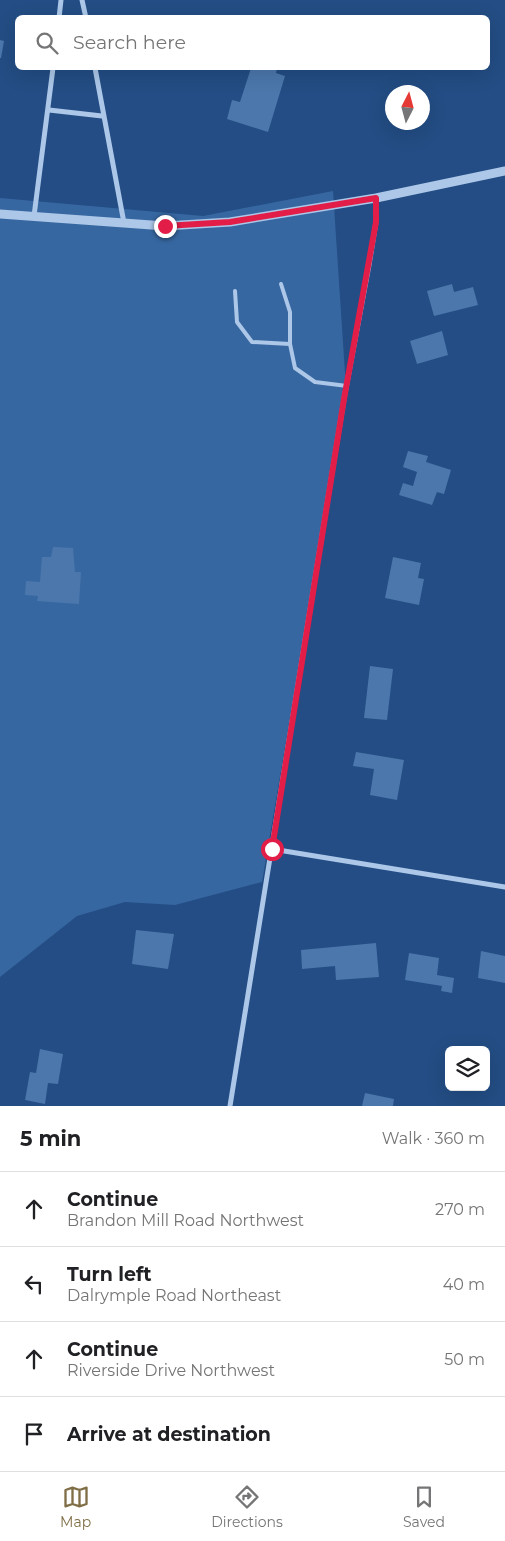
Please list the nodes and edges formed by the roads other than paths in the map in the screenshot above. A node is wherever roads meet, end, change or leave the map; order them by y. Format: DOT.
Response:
graph roads {
  1 [pos="61,0"];
  2 [pos="82,0"];
  3 [pos="59,15"];
  4 [pos="85,15"];
  5 [pos="53,70"];
  6 [pos="95,70"];
  7 [pos="49,110"];
  8 [pos="102,116"];
  9 [pos="505,171"];
  10 [pos="376,198"];
  11 [pos="0,214"];
  12 [pos="34,216"];
  13 [pos="124,224"];
  14 [pos="281,284"];
  15 [pos="235,291"];
  16 [pos="290,344"];
  17 [pos="347,386"];
  18 [pos="272,849"];
  19 [pos="505,887"];
  20 [pos="230,1106"];
  1 -- 3 [label="street"];
  2 -- 4 [label="street"];
  5 -- 7 [label="street"];
  6 -- 8 [label="street"];
  7 -- 8 [label="street"];
  7 -- 12 [label="street"];
  8 -- 13 [label="street"];
  9 -- 10 [label="street"];
  10 -- 13 [label="street"];
  10 -- 17 [label="street"];
  11 -- 12 [label="street"];
  12 -- 13 [label="street"];
  14 -- 16 [label="lane"];
  15 -- 16 [label="lane"];
  16 -- 17 [label="lane"];
  17 -- 18 [label="street"];
  18 -- 19 [label="street"];
  18 -- 20 [label="street"];
}
